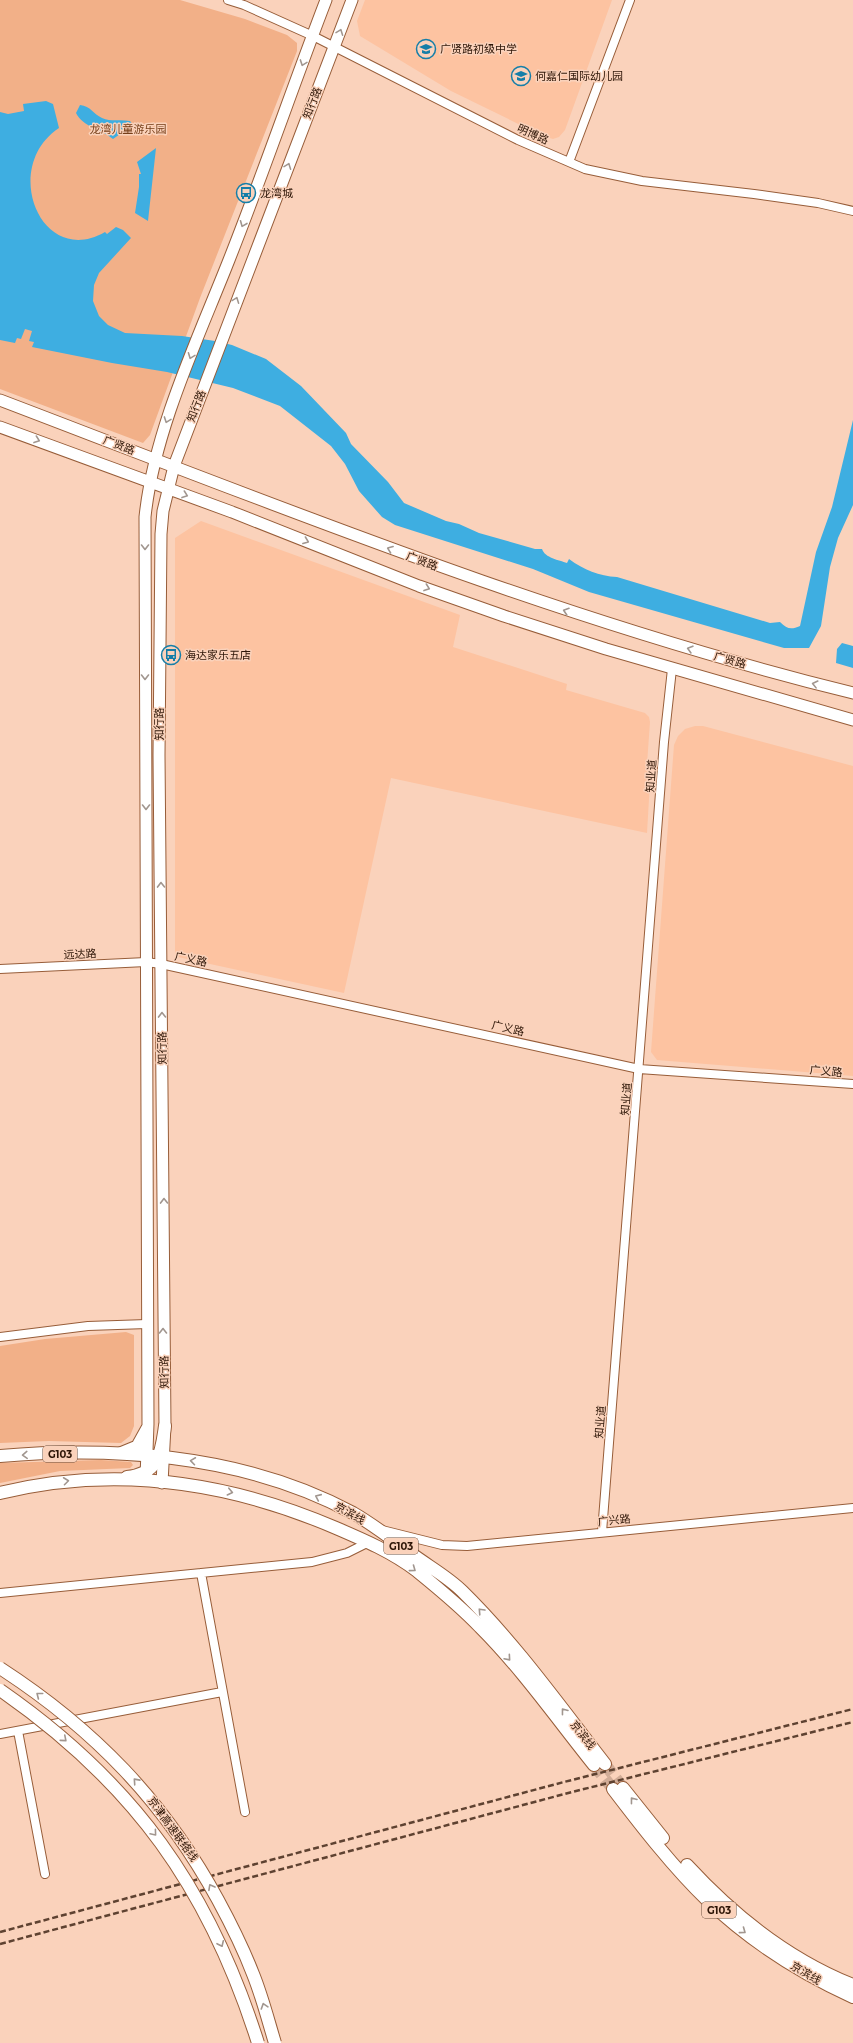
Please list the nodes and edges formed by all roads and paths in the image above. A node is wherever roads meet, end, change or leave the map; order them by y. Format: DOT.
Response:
graph roads {
  1 [pos="228,0"];
  2 [pos="326,0"];
  3 [pos="352,0"];
  4 [pos="630,0"];
  5 [pos="313,36"];
  6 [pos="334,48"];
  7 [pos="568,162"];
  8 [pos="853,211"];
  9 [pos="0,400"];
  10 [pos="0,427"];
  11 [pos="155,459"];
  12 [pos="174,466"];
  13 [pos="149,483"];
  14 [pos="167,489"];
  15 [pos="672,669"];
  16 [pos="853,693"];
  17 [pos="853,720"];
  18 [pos="146,962"];
  19 [pos="161,964"];
  20 [pos="0,969"];
  21 [pos="639,1069"];
  22 [pos="853,1084"];
  23 [pos="147,1324"];
  24 [pos="0,1337"];
  25 [pos="148,1424"];
  26 [pos="165,1426"];
  27 [pos="120,1454"];
  28 [pos="0,1456"];
  29 [pos="157,1456"];
  30 [pos="146,1476"];
  31 [pos="162,1483"];
  32 [pos="0,1492"];
  33 [pos="853,1508"];
  34 [pos="378,1529"];
  35 [pos="602,1532"];
  36 [pos="369,1542"];
  37 [pos="201,1573"];
  38 [pos="0,1593"];
  39 [pos="0,1668"];
  40 [pos="0,1690"];
  41 [pos="222,1692"];
  42 [pos="18,1731"];
  43 [pos="0,1734"];
  44 [pos="245,1812"];
  45 [pos="45,1874"];
  46 [pos="853,1985"];
  47 [pos="853,1997"];
  48 [pos="258,2043"];
  49 [pos="275,2043"];
  1 -- 5 [label="street, 明博路"];
  2 -- 5 [label="main road, 知行路"];
  6 -- 3 [label="main road, 知行路, one-way"];
  4 -- 7 [label="street"];
  5 -- 6 [label="street, 明博路"];
  5 -- 11 [label="main road, 知行路, one-way"];
  6 -- 7 [label="street, 明博路"];
  12 -- 6 [label="main road, 知行路, one-way"];
  7 -- 8 [label="street, 明博路"];
  9 -- 11 [label="main road, 广贤路"];
  10 -- 13 [label="main road, one-way"];
  11 -- 12 [label="main road, 广贤路"];
  11 -- 13 [label="main road, 知行路"];
  12 -- 14 [label="main road, 知行路"];
  16 -- 12 [label="main road, 广贤路, one-way"];
  13 -- 14 [label="main road"];
  13 -- 18 [label="main road, 知行路, one-way"];
  14 -- 15 [label="main road, one-way"];
  19 -- 14 [label="main road, 知行路, one-way"];
  15 -- 17 [label="main road"];
  15 -- 21 [label="street, 知业道"];
  18 -- 19 [label="street, 远达路"];
  18 -- 20 [label="street, 远达路"];
  18 -- 23 [label="main road, 知行路"];
  19 -- 21 [label="street, 广义路"];
  26 -- 19 [label="main road, 知行路, one-way"];
  21 -- 22 [label="street, 广义路"];
  21 -- 35 [label="street, 知业道"];
  23 -- 24 [label="street"];
  23 -- 25 [label="main road, 知行路"];
  25 -- 27 [label="main road"];
  25 -- 29 [label="main road, 知行路"];
  26 -- 29 [label="highway"];
  27 -- 28 [label="highway, 京滨线 / G103, one-way"];
  27 -- 29 [label="highway, 京滨线 / G103"];
  29 -- 30 [label="highway"];
  29 -- 31 [label="main road, 知行路"];
  34 -- 29 [label="highway, 京滨线 / G103, one-way"];
  30 -- 31 [label="highway, 京滨线 / G103"];
  32 -- 30 [label="highway, one-way"];
  31 -- 36 [label="highway, 京滨线 / G103, one-way"];
  33 -- 35 [label="street, 广兴路"];
  34 -- 35 [label="street, 广兴路"];
  34 -- 36 [label="highway"];
  36 -- 34 [label="highway, 京滨线 / G103, one-way"];
  36 -- 37 [label="street"];
  37 -- 38 [label="street"];
  37 -- 41 [label="street"];
  49 -- 39 [label="highway, 京津高速联络线, one-way, bridge"];
  40 -- 48 [label="highway, 京津高速联络线, one-way, bridge"];
  41 -- 42 [label="street"];
  41 -- 44 [label="street"];
  42 -- 43 [label="street"];
  42 -- 45 [label="street"];
  46 -- 47 [label="highway, 京滨线 / G103, one-way"];
}
